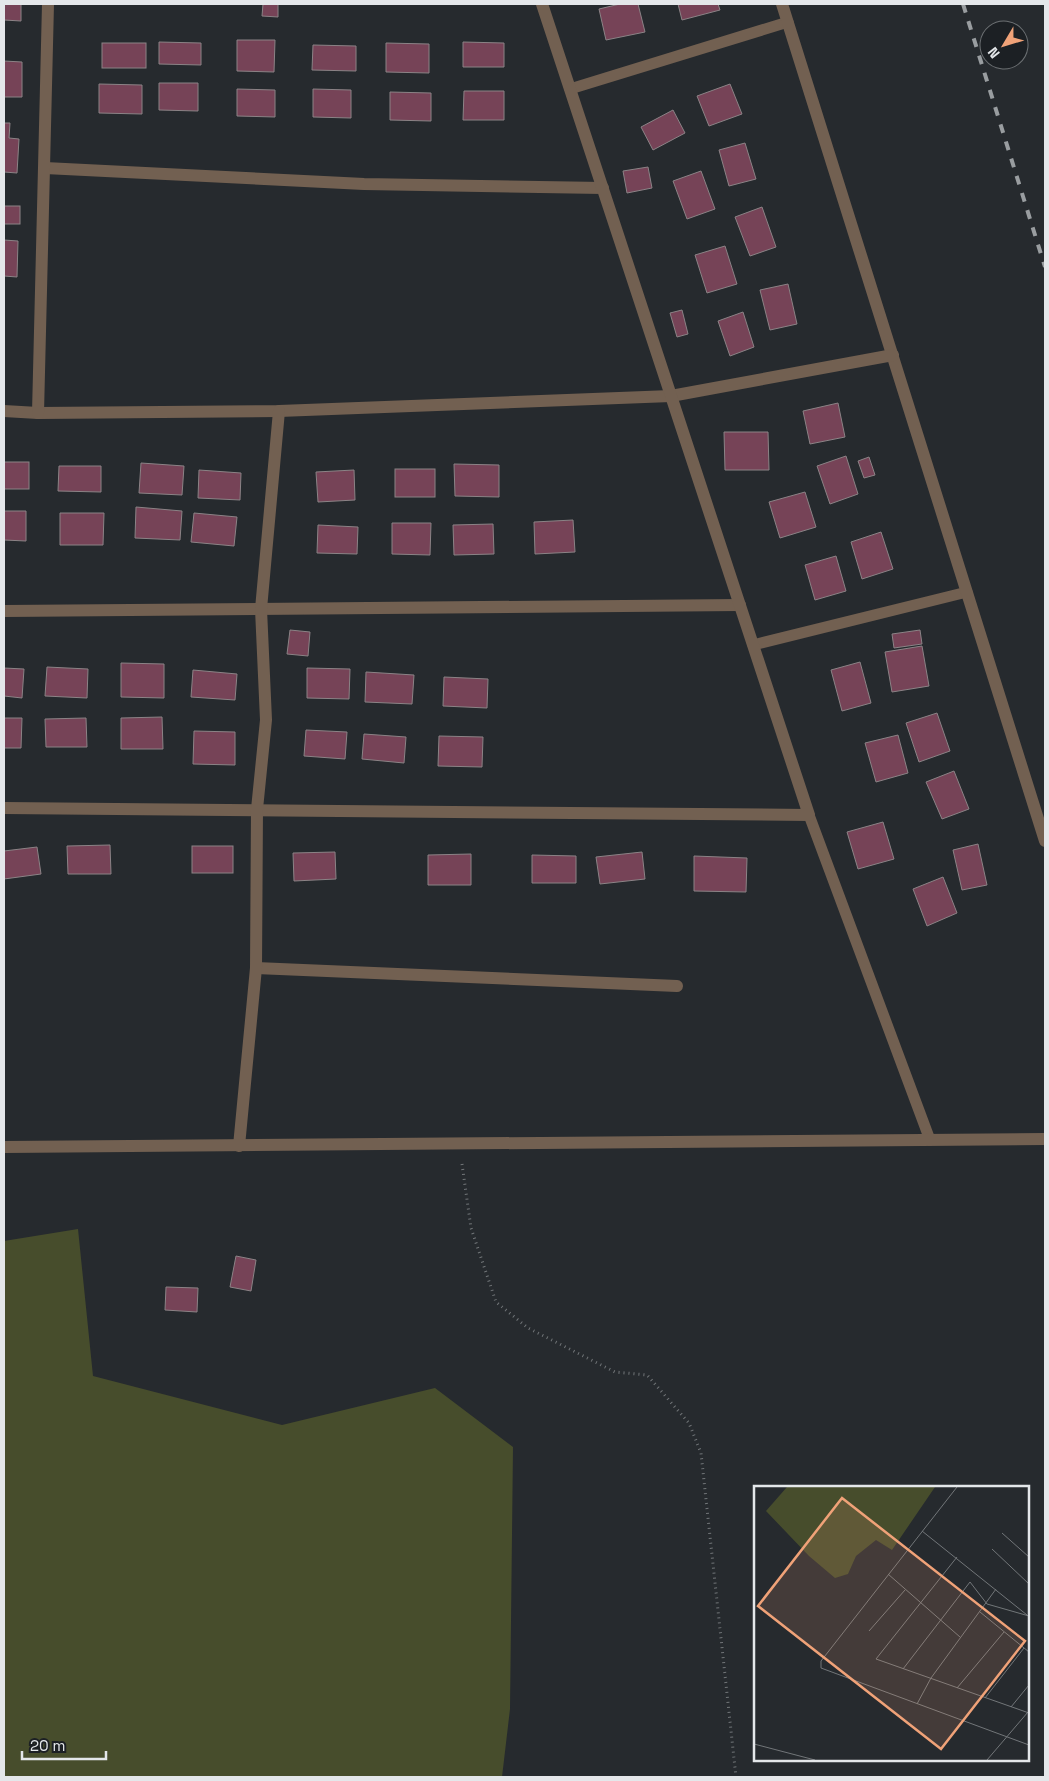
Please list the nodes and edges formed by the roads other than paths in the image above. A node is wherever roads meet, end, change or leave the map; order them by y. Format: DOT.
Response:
graph roads {
  1 [pos="48,4"];
  2 [pos="542,4"];
  3 [pos="782,4"];
  4 [pos="788,22"];
  5 [pos="570,89"];
  6 [pos="45,168"];
  7 [pos="603,188"];
  8 [pos="893,355"];
  9 [pos="671,396"];
  10 [pos="279,411"];
  11 [pos="4,412"];
  12 [pos="38,413"];
  13 [pos="967,592"];
  14 [pos="740,606"];
  15 [pos="261,609"];
  16 [pos="4,611"];
  17 [pos="753,645"];
  18 [pos="4,808"];
  19 [pos="257,809"];
  20 [pos="809,815"];
  21 [pos="1045,841"];
  22 [pos="256,968"];
  23 [pos="676,986"];
  24 [pos="1045,1139"];
  25 [pos="930,1140"];
  26 [pos="239,1146"];
  27 [pos="4,1147"];
  1 -- 6 [label="street"];
  2 -- 5 [label="street"];
  3 -- 4 [label="street"];
  4 -- 5 [label="lane"];
  4 -- 8 [label="street"];
  5 -- 7 [label="street"];
  6 -- 7 [label="street"];
  6 -- 12 [label="street"];
  7 -- 9 [label="street"];
  8 -- 9 [label="street"];
  8 -- 13 [label="street"];
  9 -- 10 [label="street"];
  9 -- 14 [label="street"];
  10 -- 12 [label="street"];
  10 -- 15 [label="street"];
  11 -- 12 [label="street"];
  13 -- 17 [label="lane"];
  13 -- 21 [label="street"];
  14 -- 15 [label="street"];
  14 -- 17 [label="street"];
  15 -- 16 [label="street"];
  15 -- 19 [label="street"];
  17 -- 20 [label="street"];
  18 -- 19 [label="street"];
  19 -- 20 [label="street"];
  19 -- 22 [label="street"];
  20 -- 25 [label="lane"];
  22 -- 23 [label="street"];
  22 -- 26 [label="street"];
  24 -- 25 [label="street"];
  25 -- 26 [label="street"];
  26 -- 27 [label="street"];
}
